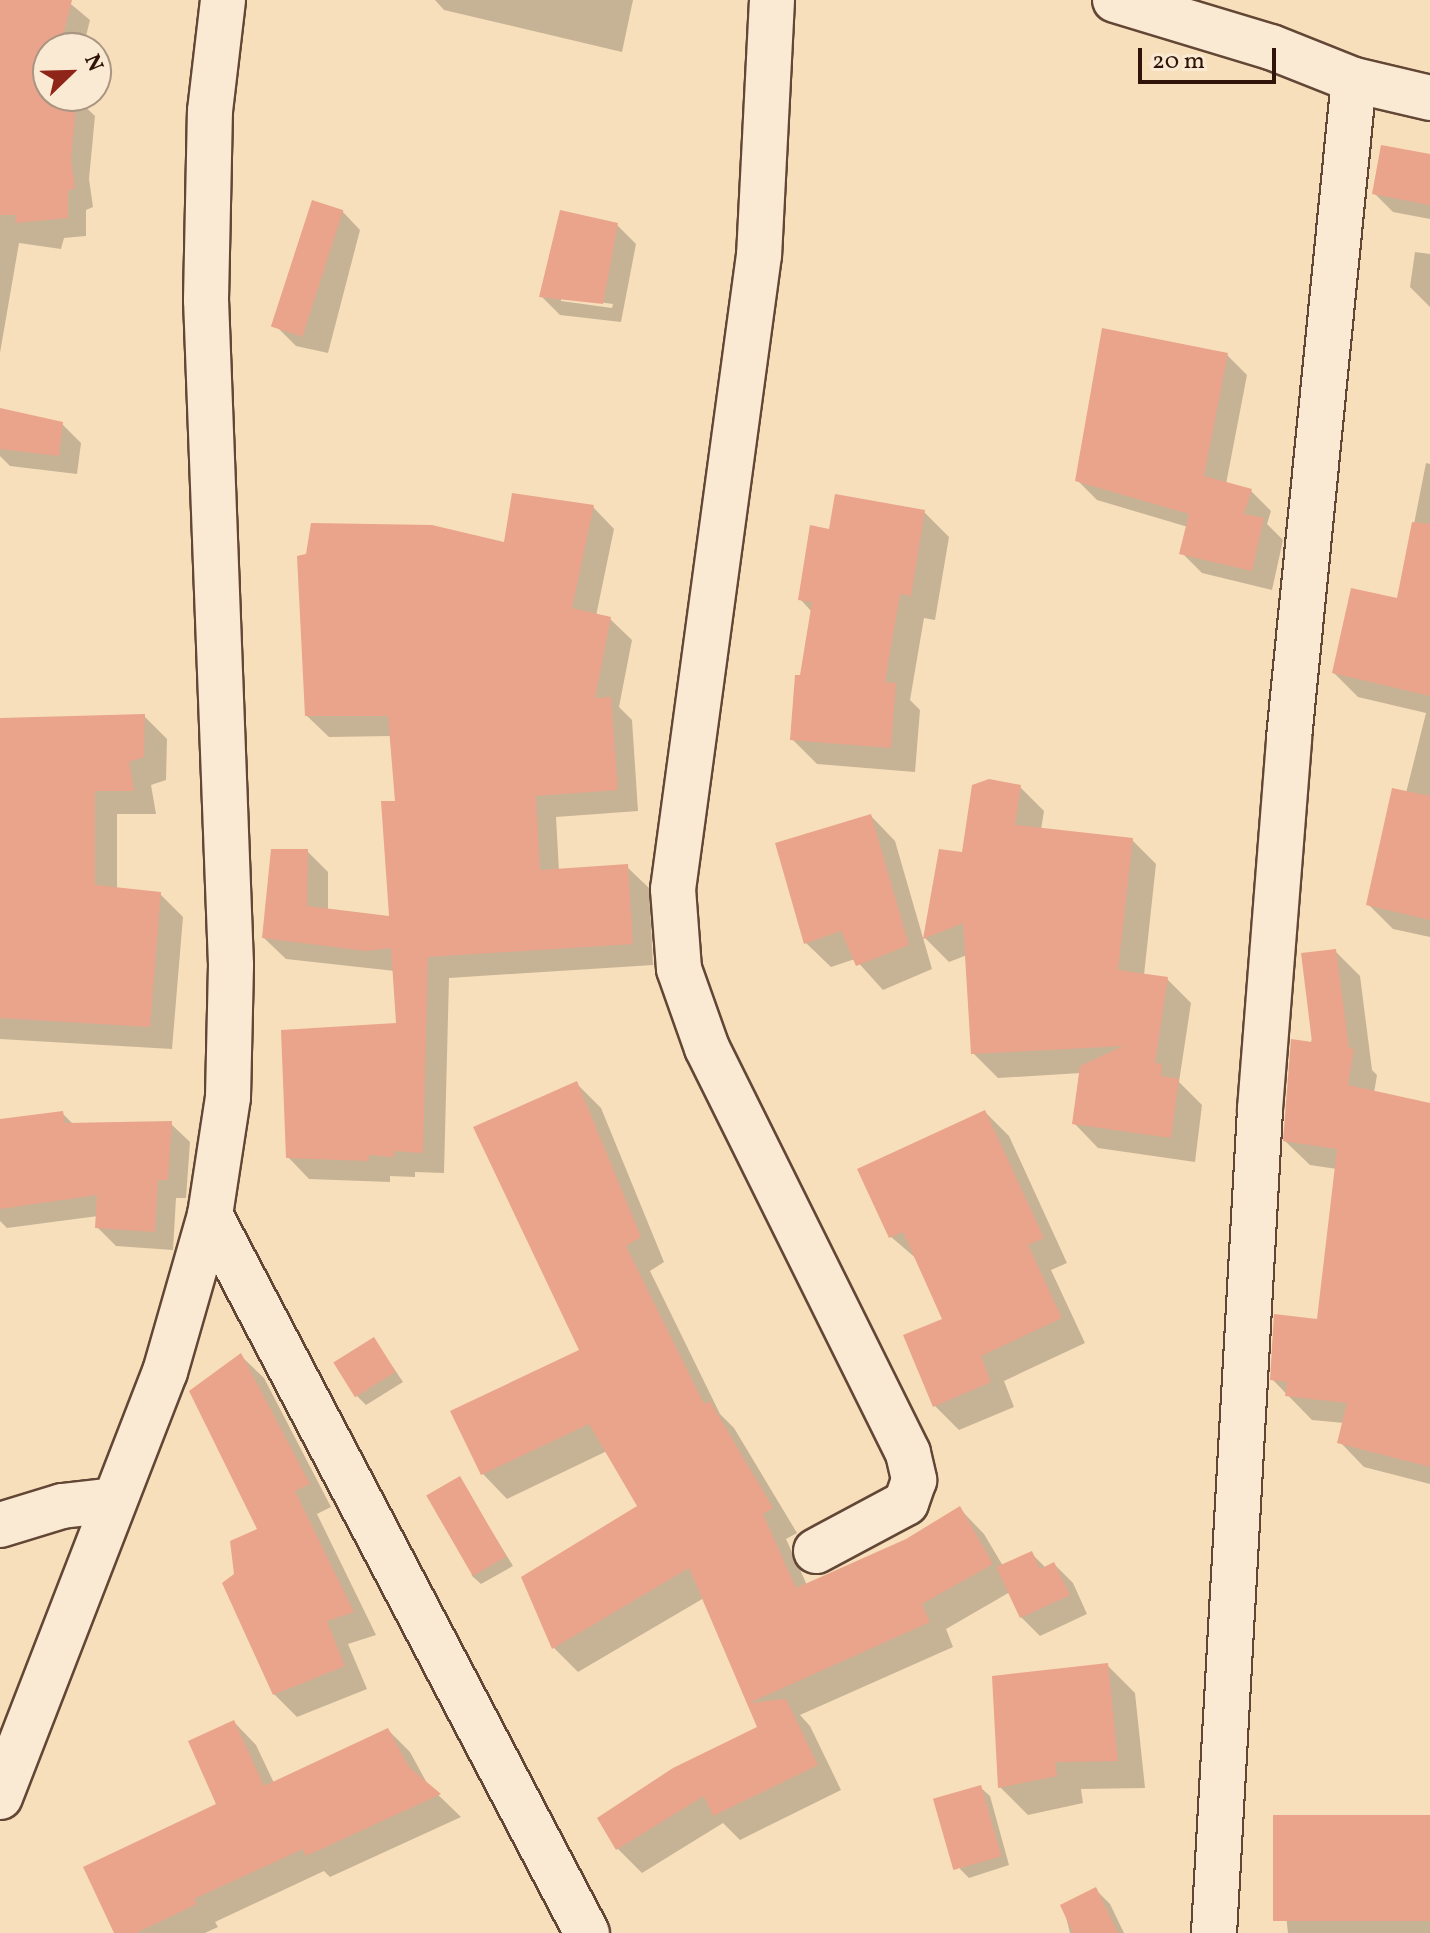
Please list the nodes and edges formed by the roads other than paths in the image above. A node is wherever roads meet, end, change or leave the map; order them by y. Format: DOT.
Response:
graph roads {
  1 [pos="223,0"];
  2 [pos="772,0"];
  3 [pos="1116,0"];
  4 [pos="1354,80"];
  5 [pos="1430,98"];
  6 [pos="210,1215"];
  7 [pos="115,1500"];
  8 [pos="0,1525"];
  9 [pos="816,1551"];
  10 [pos="0,1797"];
  11 [pos="587,1933"];
  12 [pos="1214,1933"];
  1 -- 6 [label="street"];
  2 -- 9 [label="street"];
  3 -- 4 [label="street"];
  4 -- 5 [label="street"];
  4 -- 12 [label="street"];
  6 -- 7 [label="street"];
  6 -- 11 [label="street"];
  7 -- 8 [label="street"];
  7 -- 10 [label="street"];
}
